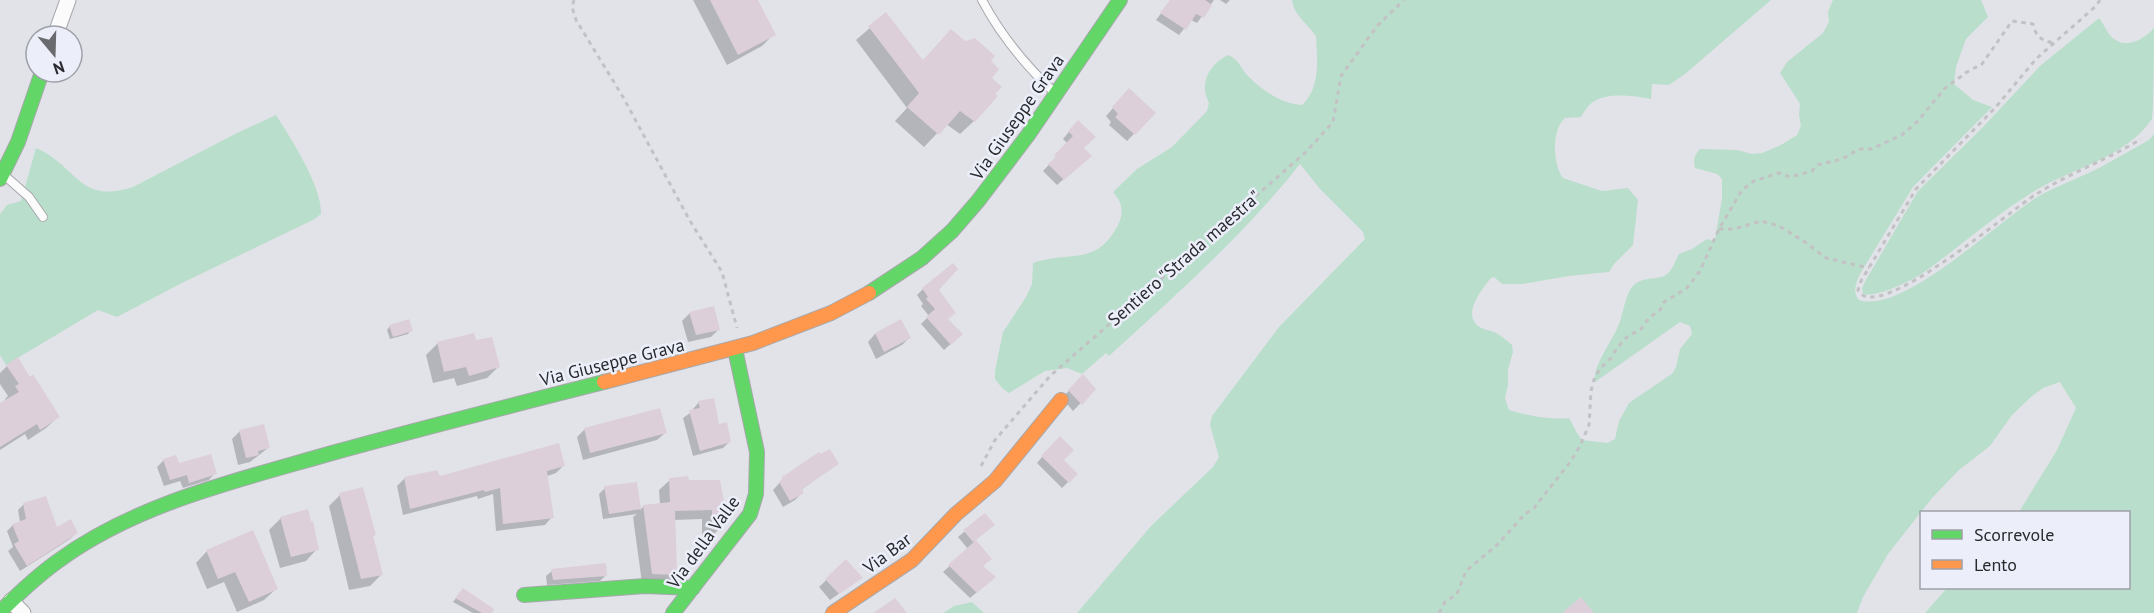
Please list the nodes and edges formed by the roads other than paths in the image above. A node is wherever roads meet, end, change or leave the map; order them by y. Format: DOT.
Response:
graph roads {
  1 [pos="68,0"];
  2 [pos="982,0"];
  3 [pos="1120,0"];
  4 [pos="59,24"];
  5 [pos="38,84"];
  6 [pos="1057,94"];
  7 [pos="2,176"];
  8 [pos="43,217"];
  9 [pos="738,348"];
  10 [pos="1061,400"];
  11 [pos="693,588"];
  12 [pos="524,595"];
  13 [pos="4,604"];
  14 [pos="23,613"];
  15 [pos="673,613"];
  16 [pos="833,613"];
  1 -- 4 [label="street"];
  2 -- 6 [label="lane"];
  3 -- 6 [label="main road, Via Giuseppe Grava"];
  5 -- 7 [label="main road"];
  6 -- 9 [label="main road, Via Giuseppe Grava"];
  7 -- 8 [label="lane"];
  9 -- 11 [label="main road, Via della Valle"];
  9 -- 13 [label="main road, Via Giuseppe Grava"];
  10 -- 16 [label="main road, Via Bar"];
  11 -- 12 [label="main road"];
  11 -- 15 [label="main road, Via della Valle"];
  13 -- 14 [label="street"];
}
